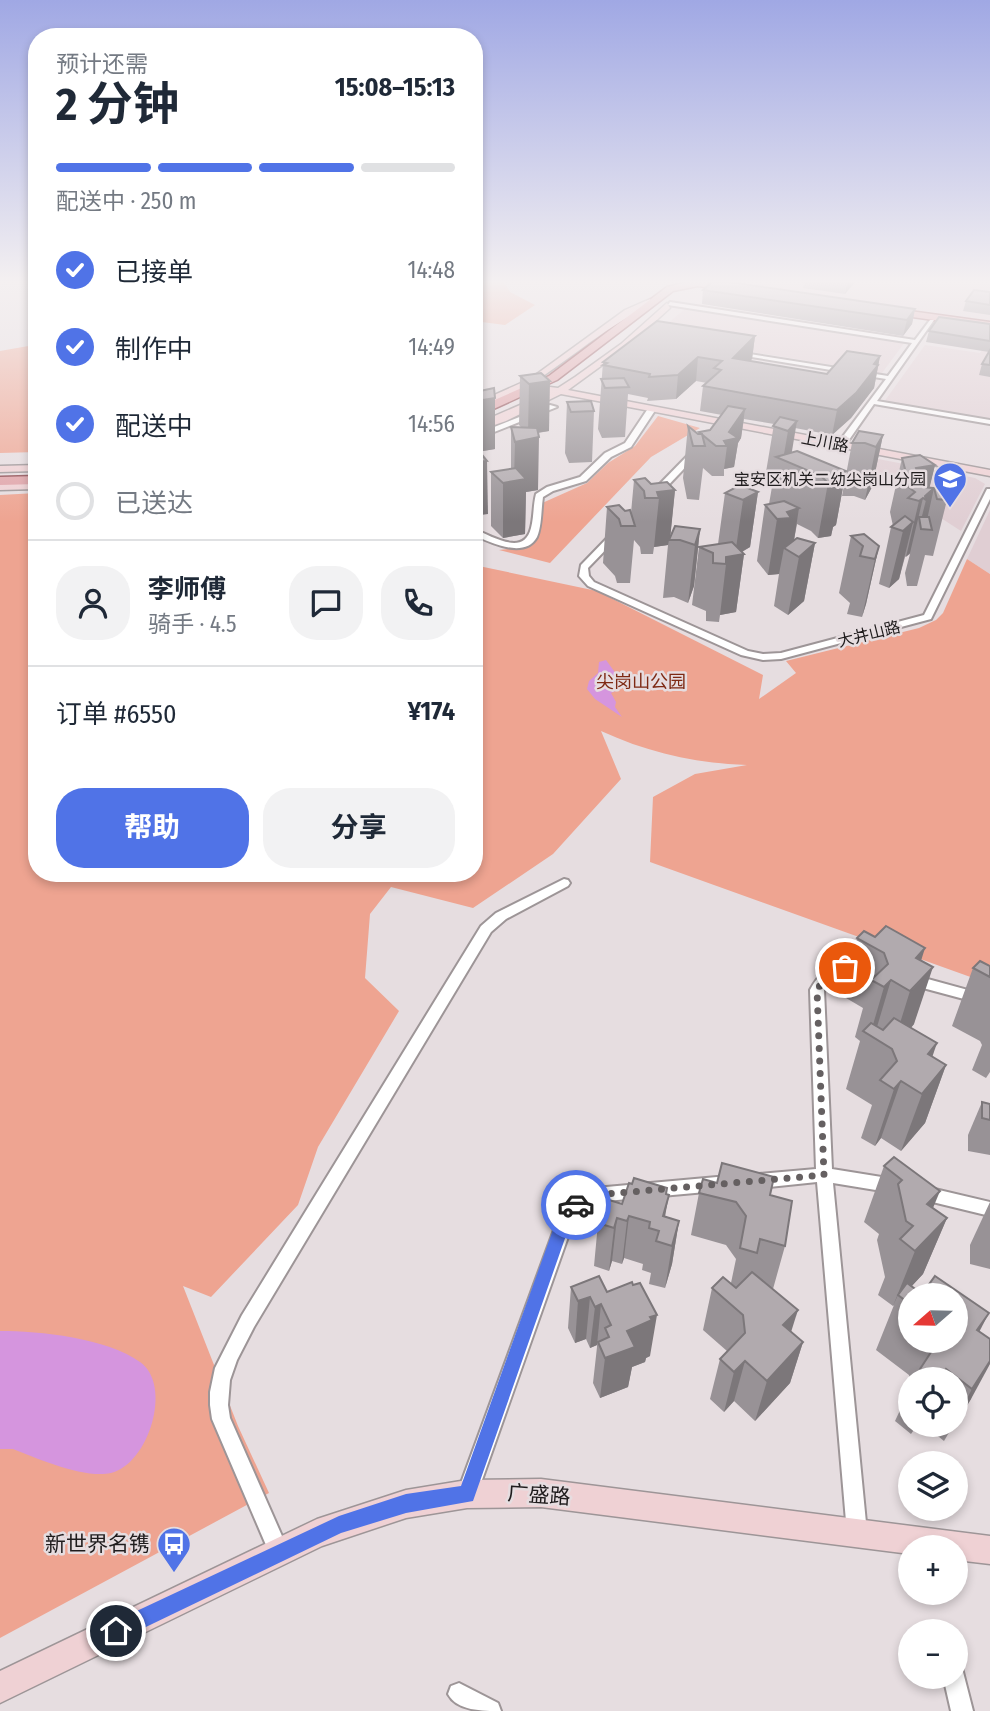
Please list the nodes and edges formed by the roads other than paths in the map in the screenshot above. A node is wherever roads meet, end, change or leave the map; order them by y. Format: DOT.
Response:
graph roads {
  1 [pos="559,362"];
  2 [pos="570,362"];
  3 [pos="594,362"];
  4 [pos="599,362"];
  5 [pos="795,362"];
  6 [pos="902,362"];
  7 [pos="890,378"];
  8 [pos="537,387"];
  9 [pos="556,391"];
  10 [pos="873,402"];
  11 [pos="483,404"];
  12 [pos="553,407"];
  13 [pos="652,409"];
  14 [pos="483,410"];
  15 [pos="483,419"];
  16 [pos="990,422"];
  17 [pos="724,423"];
  18 [pos="483,425"];
  19 [pos="483,434"];
  20 [pos="713,435"];
  21 [pos="705,443"];
  22 [pos="841,445"];
  23 [pos="28,470"];
  24 [pos="0,472"];
  25 [pos="990,473"];
  26 [pos="28,480"];
  27 [pos="0,481"];
  28 [pos="28,486"];
  29 [pos="0,487"];
  30 [pos="990,491"];
  31 [pos="651,498"];
  32 [pos="624,526"];
  33 [pos="483,536"];
  34 [pos="564,883"];
  35 [pos="990,1001"];
  36 [pos="824,1175"];
  37 [pos="990,1209"];
  38 [pos="467,1494"];
  39 [pos="857,1533"];
  40 [pos="990,1550"];
  41 [pos="279,1552"];
  42 [pos="0,1687"];
  43 [pos="957,1689"];
  44 [pos="459,1694"];
  45 [pos="490,1711"];
  46 [pos="962,1711"];
  1 -- 11 [label="main road"];
  2 -- 8 [label="main road"];
  3 -- 9 [label="main road"];
  4 -- 9 [label="main road"];
  5 -- 7 [label="street"];
  6 -- 7 [label="street"];
  7 -- 10 [label="street"];
  8 -- 9 [label="main road, 上川路"];
  8 -- 14 [label="main road"];
  9 -- 13 [label="main road, 上川路"];
  9 -- 15 [label="main road"];
  9 -- 18 [label="main road"];
  10 -- 16 [label="street"];
  10 -- 22 [label="street"];
  12 -- 19 [label="street"];
  13 -- 17 [label="main road, 上川路"];
  13 -- 33 [label="street"];
  17 -- 20 [label="street"];
  17 -- 22 [label="main road, 上川路"];
  21 -- 31 [label="street"];
  22 -- 25 [label="main road, 上川路"];
  23 -- 24 [label="main road"];
  26 -- 27 [label="main road"];
  28 -- 29 [label="main road"];
  30 -- 32 [label="street, 大井山路"];
  34 -- 41 [label="street"];
  35 -- 36 [label="street"];
  36 -- 37 [label="street"];
  36 -- 38 [label="street"];
  36 -- 39 [label="street"];
  38 -- 39 [label="main road, 广盛路"];
  38 -- 41 [label="main road, 广盛路"];
  39 -- 40 [label="main road, 广盛路"];
  41 -- 42 [label="main road, 广盛路"];
  43 -- 46 [label="street"];
  44 -- 45 [label="street"];
}
